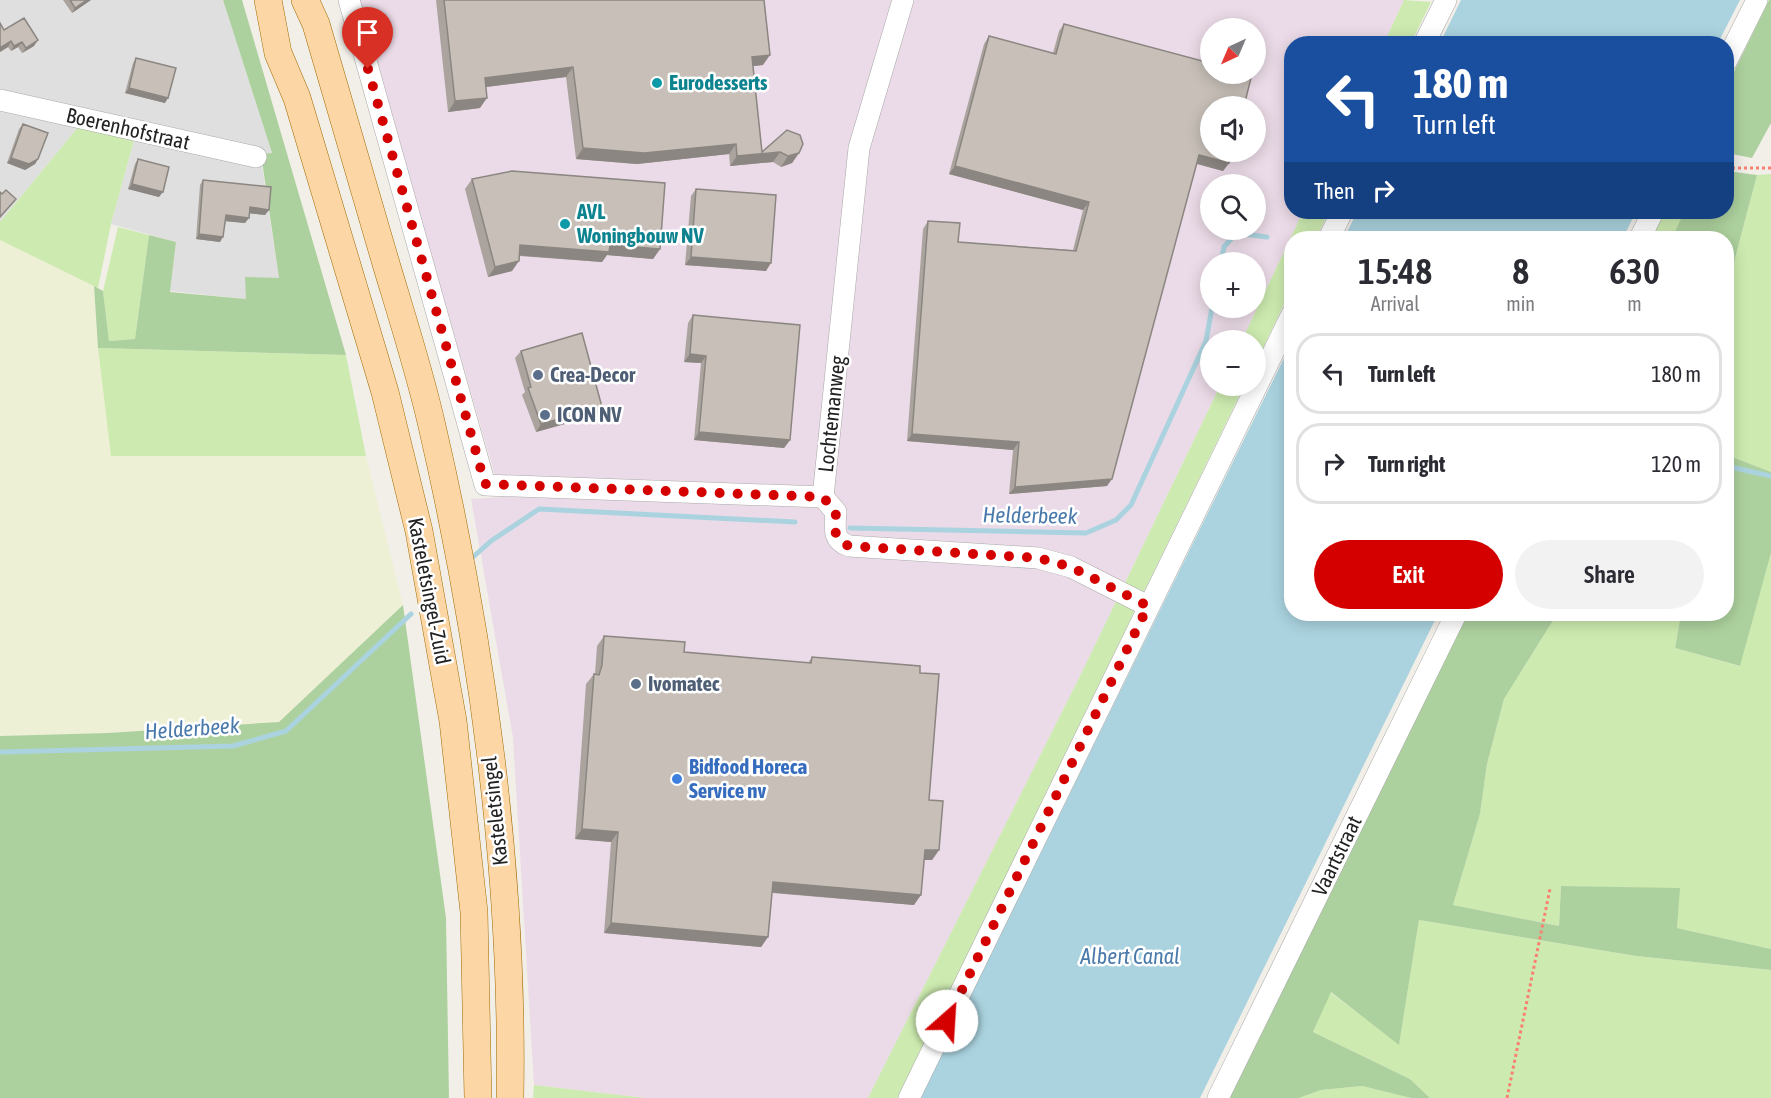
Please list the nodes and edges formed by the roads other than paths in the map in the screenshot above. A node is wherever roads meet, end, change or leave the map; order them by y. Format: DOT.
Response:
graph roads {
  1 [pos="268,0"];
  2 [pos="305,0"];
  3 [pos="349,0"];
  4 [pos="903,0"];
  5 [pos="1446,0"];
  6 [pos="1757,0"];
  7 [pos="1428,36"];
  8 [pos="1734,46"];
  9 [pos="0,100"];
  10 [pos="256,158"];
  11 [pos="1284,330"];
  12 [pos="823,497"];
  13 [pos="464,591"];
  14 [pos="1148,606"];
  15 [pos="1453,621"];
  16 [pos="478,1098"];
  17 [pos="510,1098"];
  18 [pos="909,1098"];
  19 [pos="1218,1098"];
  1 -- 16 [label="main road, Kasteletsingel-Zuid"];
  2 -- 13 [label="main road, Kasteletsingel-Zuid"];
  3 -- 12 [label="street, Lochtemanweg"];
  4 -- 12 [label="street, Lochtemanweg"];
  5 -- 7 [label="street"];
  6 -- 8 [label="street"];
  9 -- 10 [label="street, Boerenhofstraat"];
  11 -- 14 [label="street"];
  12 -- 14 [label="street"];
  13 -- 17 [label="main road, Kasteletsingel"];
  14 -- 18 [label="street"];
  15 -- 19 [label="street, Vaartstraat"];
}
